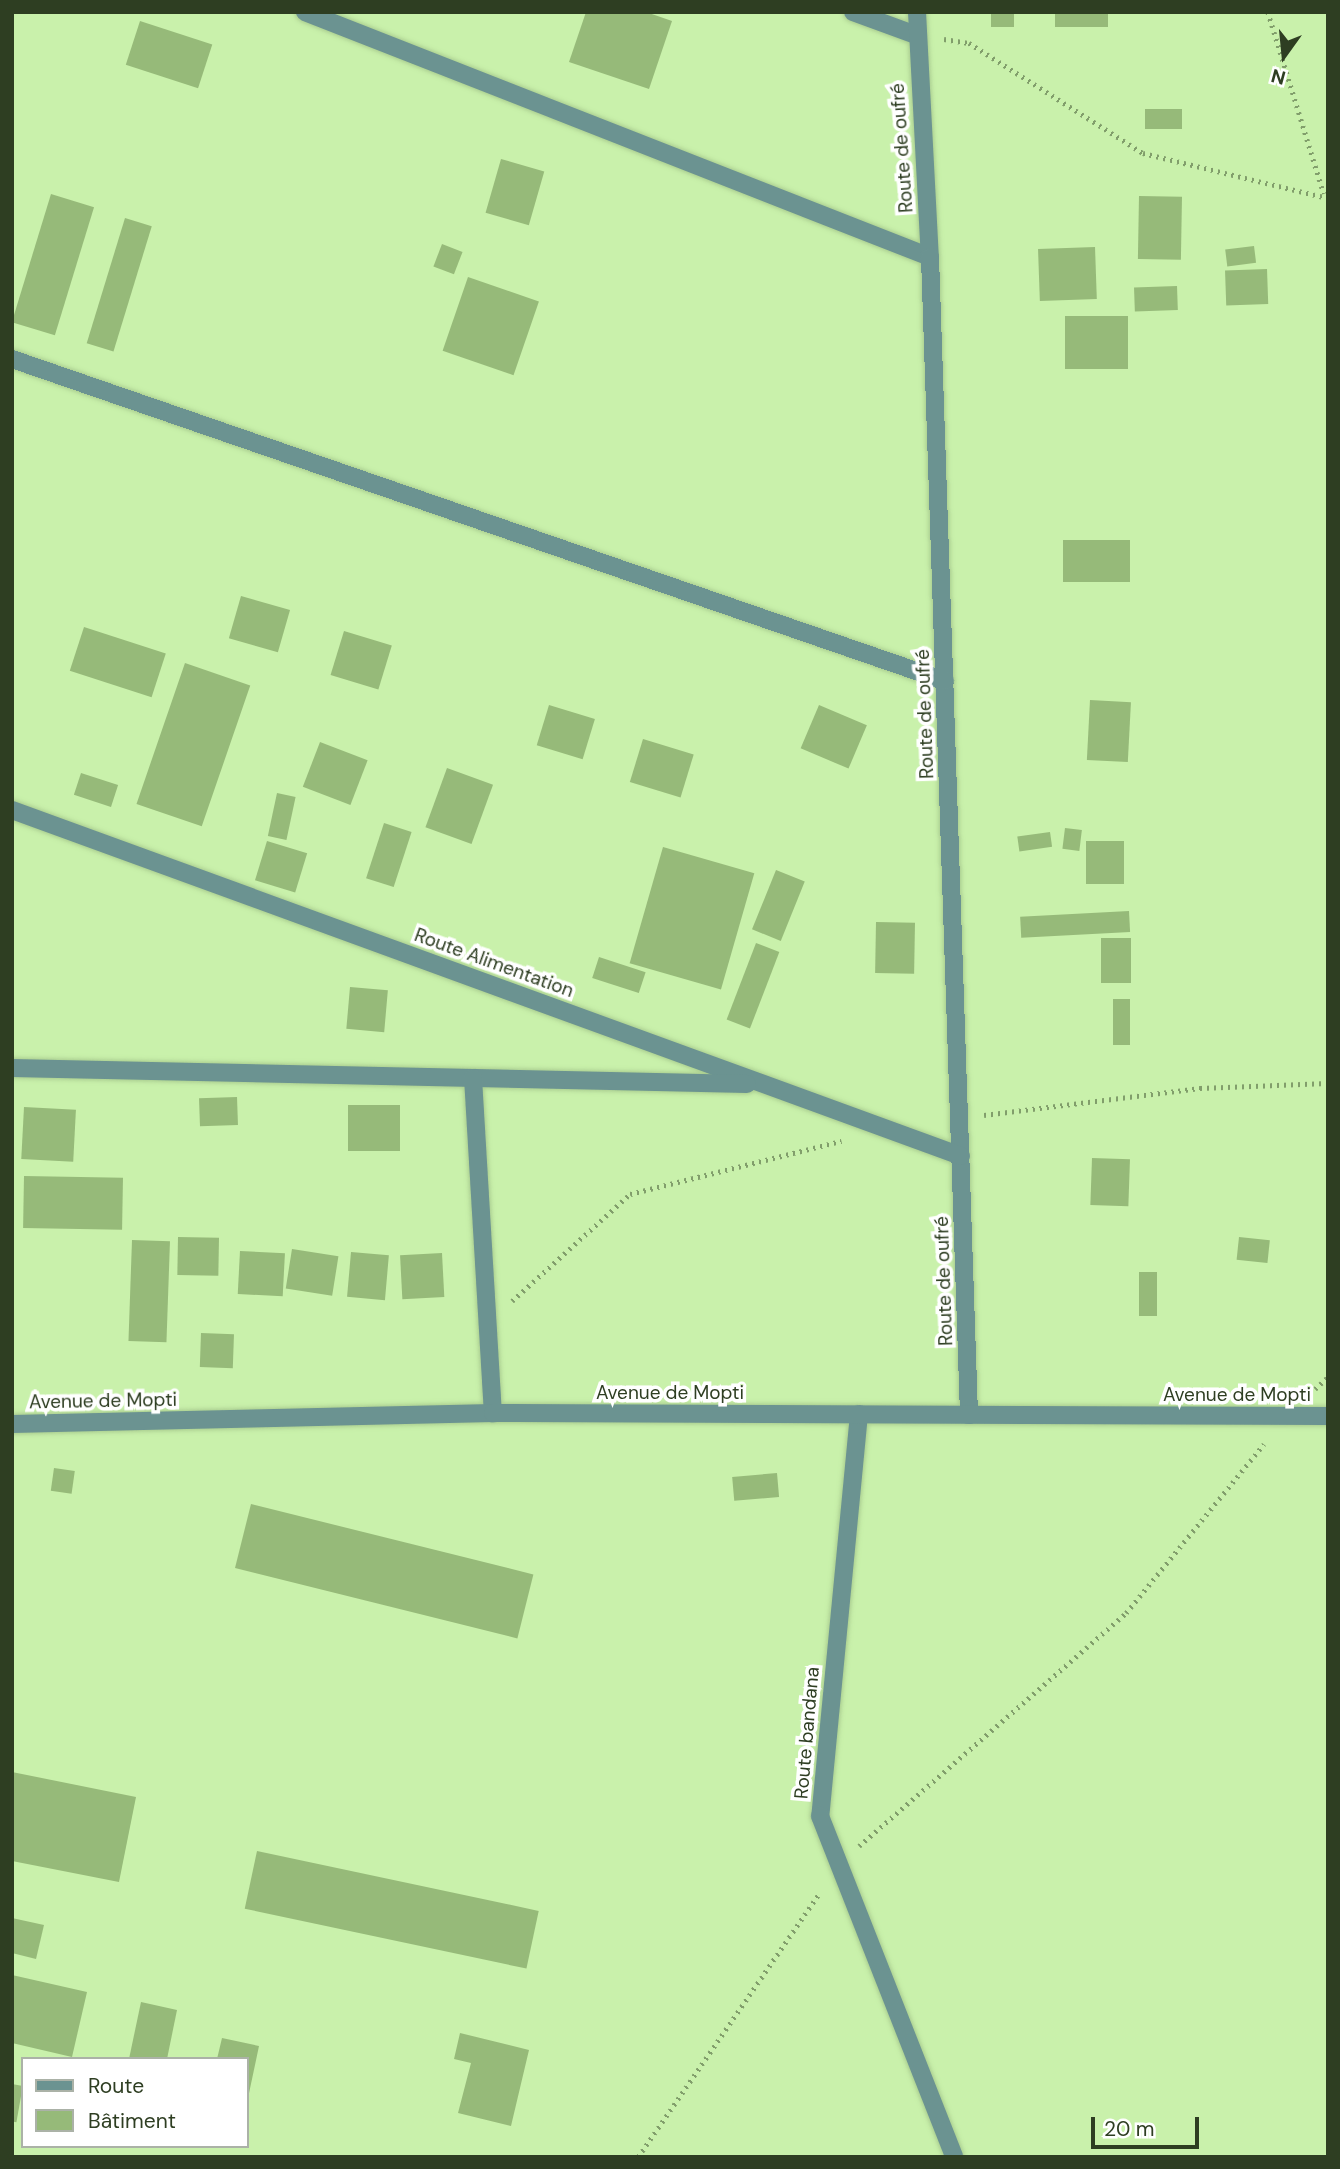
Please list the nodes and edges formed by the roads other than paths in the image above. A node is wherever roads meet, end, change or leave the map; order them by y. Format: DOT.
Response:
graph roads {
  1 [pos="305,12"];
  2 [pos="853,12"];
  3 [pos="917,12"];
  4 [pos="916,35"];
  5 [pos="930,257"];
  6 [pos="12,359"];
  7 [pos="945,681"];
  8 [pos="12,810"];
  9 [pos="12,1068"];
  10 [pos="473,1078"];
  11 [pos="763,1084"];
  12 [pos="961,1156"];
  13 [pos="493,1413"];
  14 [pos="859,1414"];
  15 [pos="970,1415"];
  16 [pos="1328,1416"];
  17 [pos="12,1424"];
  18 [pos="954,2157"];
  1 -- 5 [label="street"];
  2 -- 4 [label="street"];
  3 -- 4 [label="street, Route de oufré"];
  4 -- 5 [label="street, Route de oufré"];
  5 -- 7 [label="street, Route de oufré"];
  6 -- 7 [label="street"];
  7 -- 12 [label="street, Route de oufré"];
  8 -- 11 [label="street, Route Alimentation"];
  9 -- 10 [label="street"];
  10 -- 11 [label="street"];
  10 -- 13 [label="street"];
  11 -- 12 [label="street, Route Alimentation"];
  12 -- 15 [label="street, Route de oufré"];
  13 -- 14 [label="street, Avenue de Mopti"];
  13 -- 17 [label="street, Avenue de Mopti"];
  14 -- 15 [label="street, Avenue de Mopti"];
  14 -- 18 [label="street, Route bandana"];
  15 -- 16 [label="street, Avenue de Mopti"];
}
